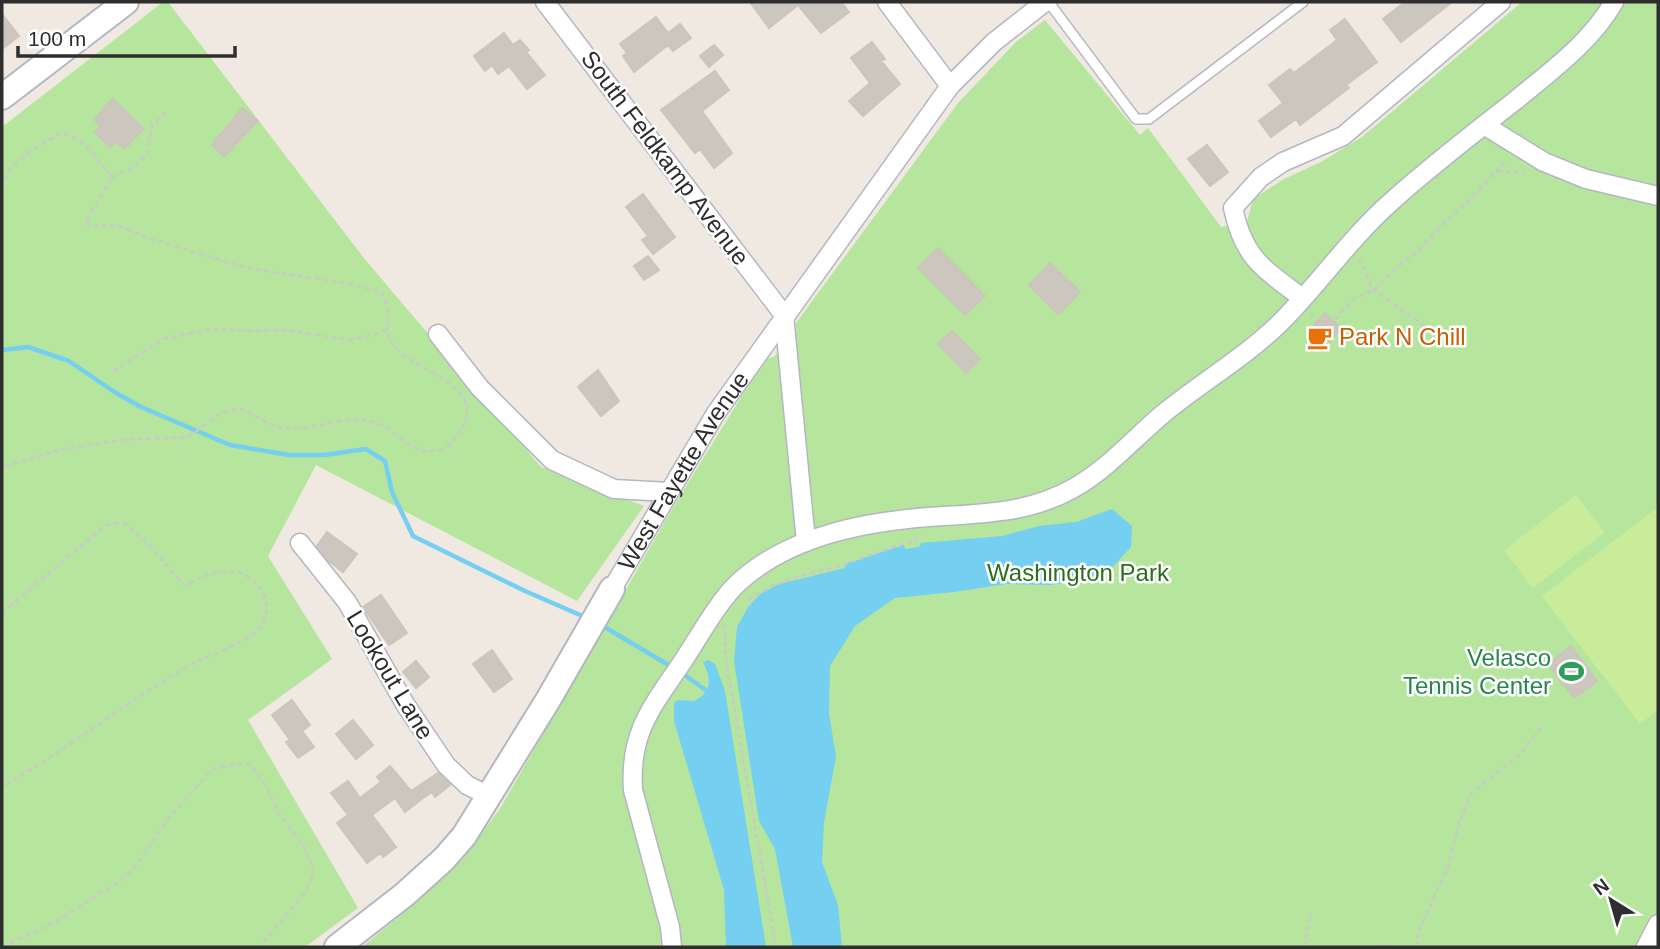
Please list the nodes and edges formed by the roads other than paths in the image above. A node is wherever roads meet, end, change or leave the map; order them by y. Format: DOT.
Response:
graph roads {
  1 [pos="126,2"];
  2 [pos="545,2"];
  3 [pos="887,2"];
  4 [pos="1045,2"];
  5 [pos="1050,2"];
  6 [pos="1303,2"];
  7 [pos="1501,2"];
  8 [pos="1614,2"];
  9 [pos="950,86"];
  10 [pos="2,97"];
  11 [pos="1484,125"];
  12 [pos="1658,196"];
  13 [pos="1302,298"];
  14 [pos="784,315"];
  15 [pos="438,334"];
  16 [pos="669,492"];
  17 [pos="806,542"];
  18 [pos="300,543"];
  19 [pos="612,589"];
  20 [pos="489,796"];
  21 [pos="1658,924"];
  22 [pos="337,947"];
  23 [pos="672,947"];
  24 [pos="1646,947"];
  1 -- 10 [label="street"];
  2 -- 14 [label="street, South Feldkamp Avenue"];
  3 -- 9 [label="street"];
  4 -- 9 [label="street, West Fayette Avenue"];
  5 -- 6 [label="lane"];
  7 -- 13 [label="street"];
  8 -- 11 [label="street"];
  9 -- 14 [label="street, West Fayette Avenue"];
  11 -- 12 [label="street"];
  11 -- 13 [label="street"];
  13 -- 17 [label="street"];
  14 -- 16 [label="street, West Fayette Avenue"];
  14 -- 17 [label="street"];
  15 -- 16 [label="street"];
  16 -- 19 [label="street, West Fayette Avenue"];
  17 -- 23 [label="street"];
  18 -- 20 [label="street, Lookout Lane"];
  19 -- 20 [label="street, West Fayette Avenue"];
  20 -- 22 [label="street, West Fayette Avenue"];
  21 -- 24 [label="street"];
}
